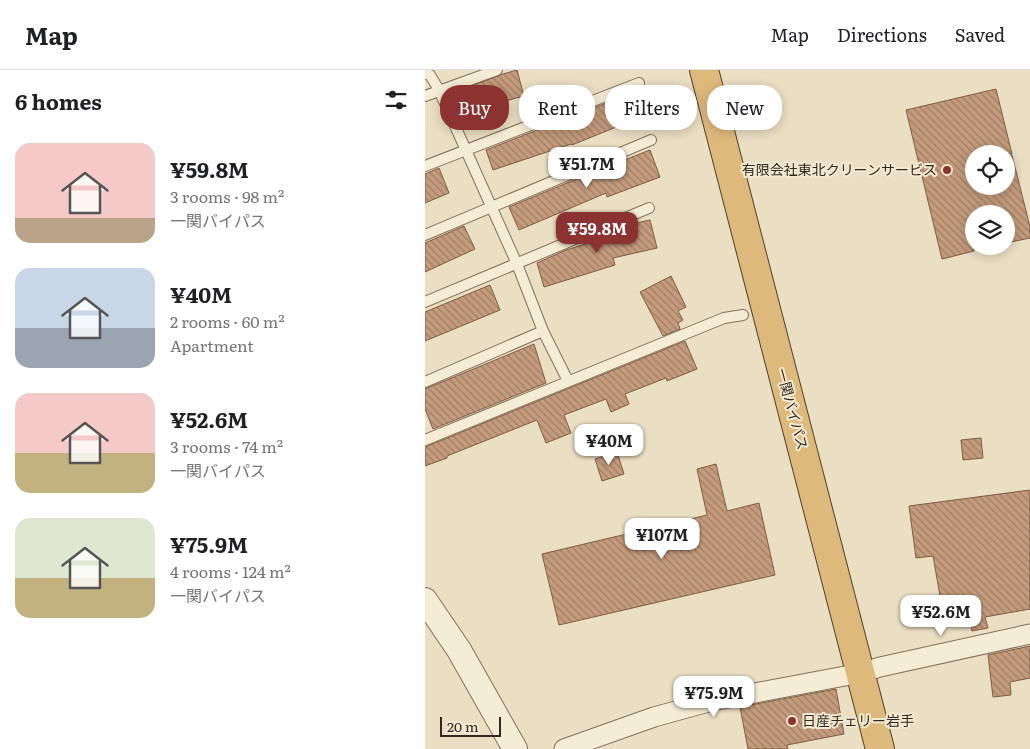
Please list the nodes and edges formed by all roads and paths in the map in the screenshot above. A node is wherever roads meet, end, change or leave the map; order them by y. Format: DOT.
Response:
graph roads {
  1 [pos="497,70"];
  2 [pos="704,70"];
  3 [pos="425,74"];
  4 [pos="639,83"];
  5 [pos="439,90"];
  6 [pos="425,96"];
  7 [pos="651,140"];
  8 [pos="466,149"];
  9 [pos="425,166"];
  10 [pos="490,207"];
  11 [pos="649,208"];
  12 [pos="425,235"];
  13 [pos="517,264"];
  14 [pos="425,302"];
  15 [pos="743,315"];
  16 [pos="543,331"];
  17 [pos="568,381"];
  18 [pos="425,382"];
  19 [pos="425,440"];
  20 [pos="425,600"];
  21 [pos="1030,634"];
  22 [pos="861,673"];
  23 [pos="515,749"];
  24 [pos="564,749"];
  25 [pos="880,749"];
  1 -- 5 [label="lane"];
  2 -- 22 [label="highway, 一関バイパス"];
  3 -- 5 [label="lane"];
  4 -- 8 [label="lane"];
  5 -- 6 [label="lane"];
  5 -- 8 [label="lane"];
  7 -- 10 [label="lane"];
  8 -- 9 [label="lane"];
  8 -- 10 [label="lane"];
  10 -- 12 [label="lane"];
  10 -- 13 [label="lane"];
  11 -- 13 [label="lane"];
  13 -- 14 [label="lane"];
  13 -- 16 [label="lane"];
  15 -- 17 [label="lane"];
  16 -- 17 [label="lane"];
  16 -- 18 [label="lane"];
  17 -- 19 [label="lane"];
  20 -- 23 [label="street"];
  21 -- 22 [label="street"];
  22 -- 24 [label="street"];
  22 -- 25 [label="highway, 一関バイパス"];
}
